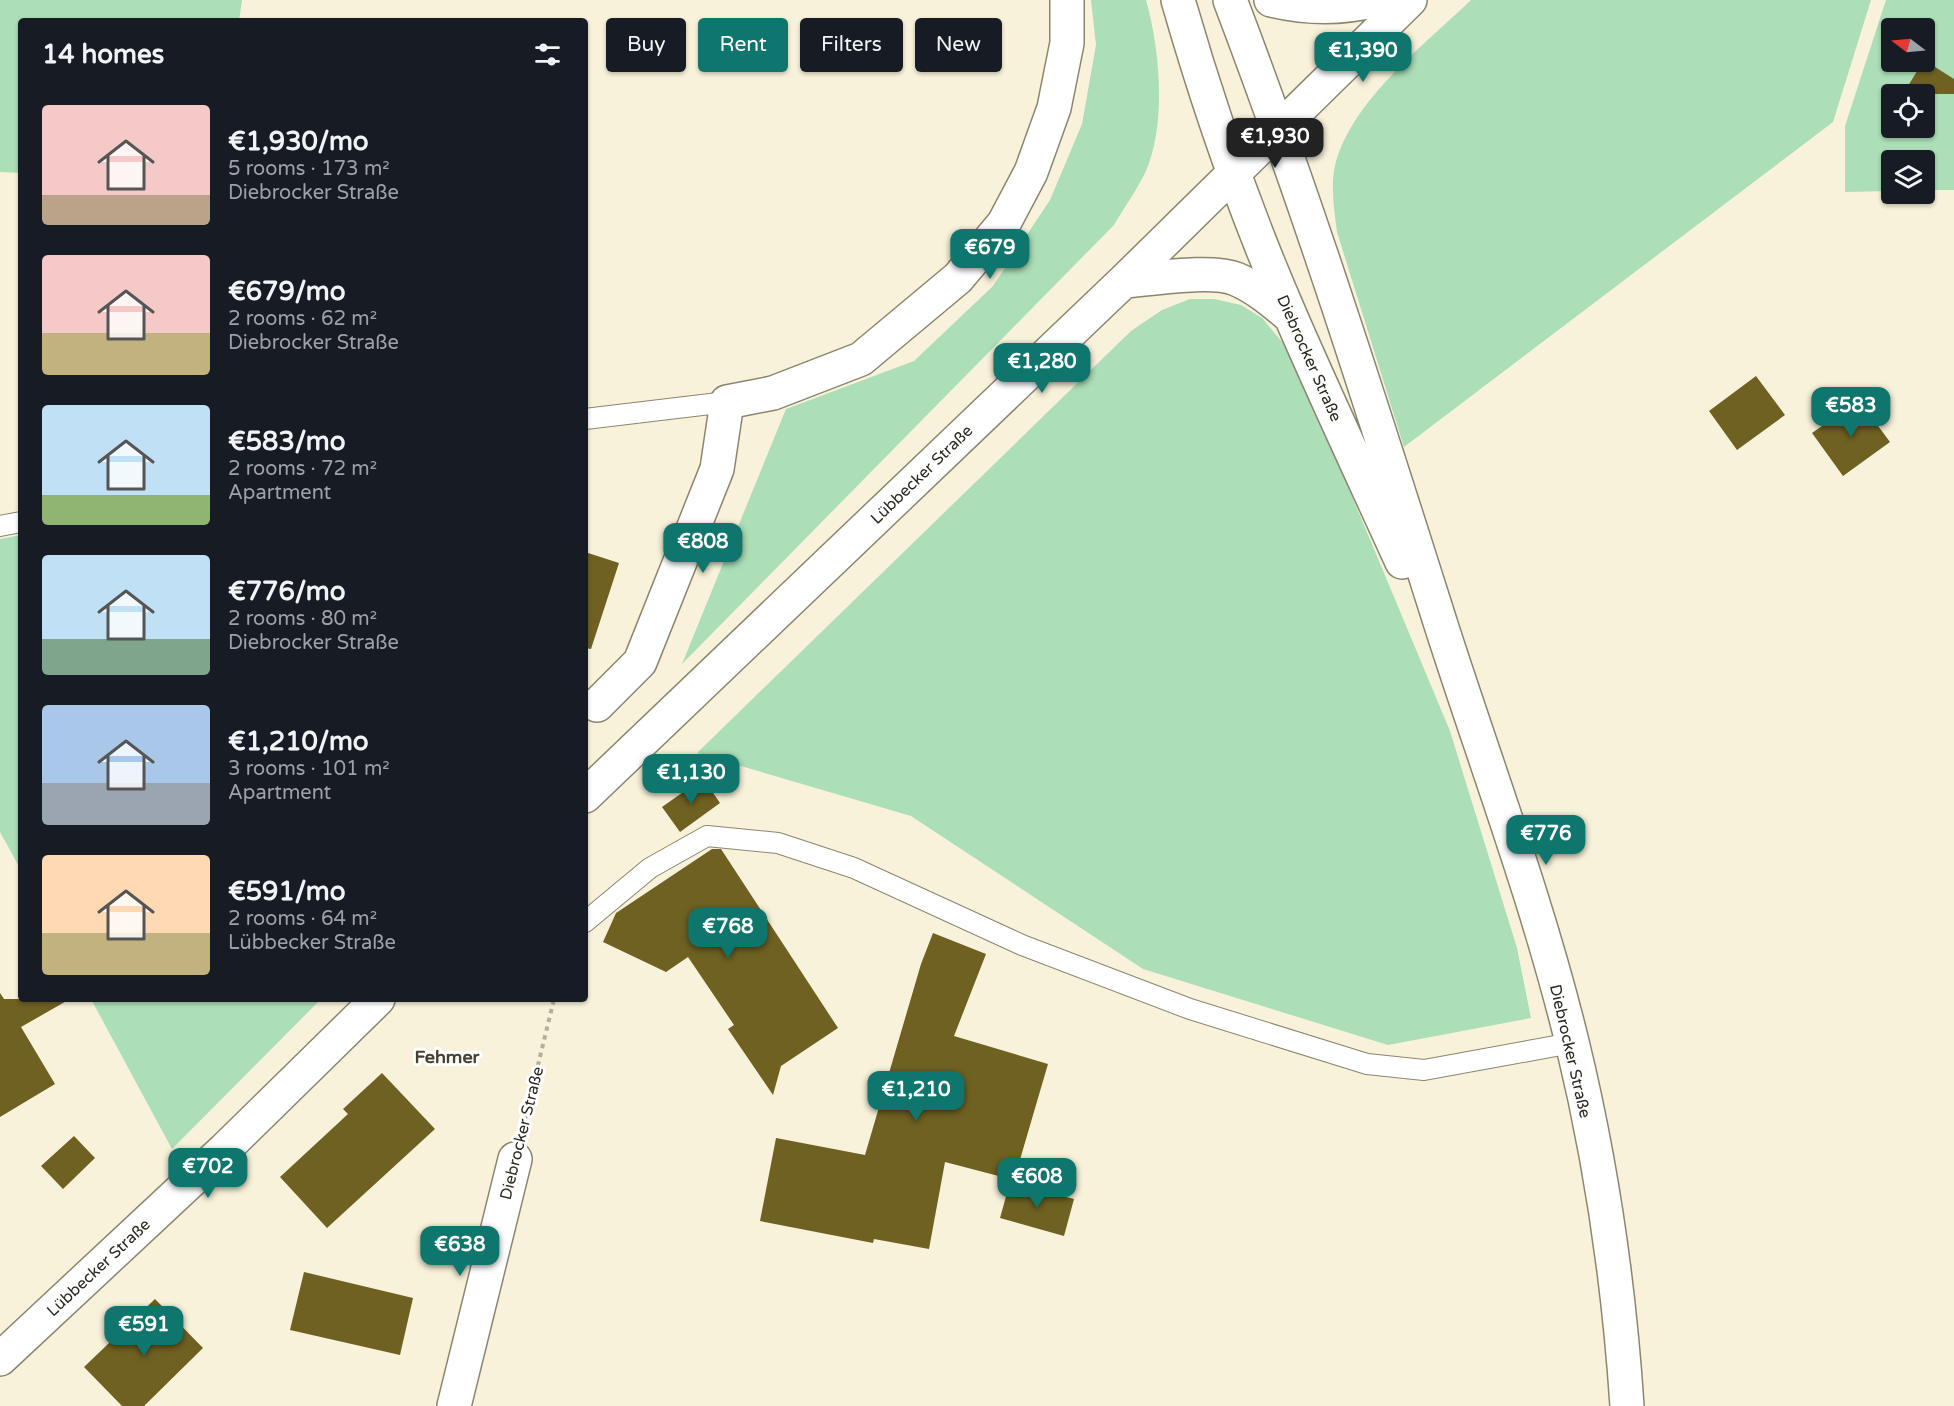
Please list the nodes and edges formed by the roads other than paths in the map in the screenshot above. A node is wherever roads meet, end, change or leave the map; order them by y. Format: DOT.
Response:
graph roads {
  1 [pos="1067,0"];
  2 [pos="1178,0"];
  3 [pos="1230,0"];
  4 [pos="1270,0"];
  5 [pos="1375,0"];
  6 [pos="1410,0"];
  7 [pos="1279,129"];
  8 [pos="1234,174"];
  9 [pos="1124,281"];
  10 [pos="1290,316"];
  11 [pos="727,402"];
  12 [pos="588,419"];
  13 [pos="18,523"];
  14 [pos="0,526"];
  15 [pos="597,705"];
  16 [pos="1467,706"];
  17 [pos="588,793"];
  18 [pos="588,920"];
  19 [pos="375,1002"];
  20 [pos="1572,1043"];
  21 [pos="515,1159"];
  22 [pos="0,1359"];
  23 [pos="454,1406"];
  24 [pos="1627,1406"];
  1 -- 11 [label="main road"];
  2 -- 8 [label="main road, Diebrocker Straße"];
  3 -- 7 [label="main road, Diebrocker Straße"];
  4 -- 5 [label="main road"];
  6 -- 7 [label="main road, Lübbecker Straße"];
  7 -- 8 [label="main road, Lübbecker Straße"];
  7 -- 16 [label="main road, Diebrocker Straße"];
  8 -- 9 [label="main road, Lübbecker Straße"];
  8 -- 10 [label="main road, Diebrocker Straße"];
  9 -- 10 [label="main road"];
  9 -- 17 [label="main road, Lübbecker Straße"];
  10 -- 16 [label="main road, Diebrocker Straße"];
  11 -- 12 [label="lane"];
  11 -- 15 [label="main road"];
  13 -- 14 [label="lane"];
  16 -- 20 [label="main road, Diebrocker Straße"];
  18 -- 20 [label="lane"];
  19 -- 22 [label="main road, Lübbecker Straße"];
  20 -- 24 [label="main road, Diebrocker Straße"];
  21 -- 23 [label="main road, Diebrocker Straße"];
}
